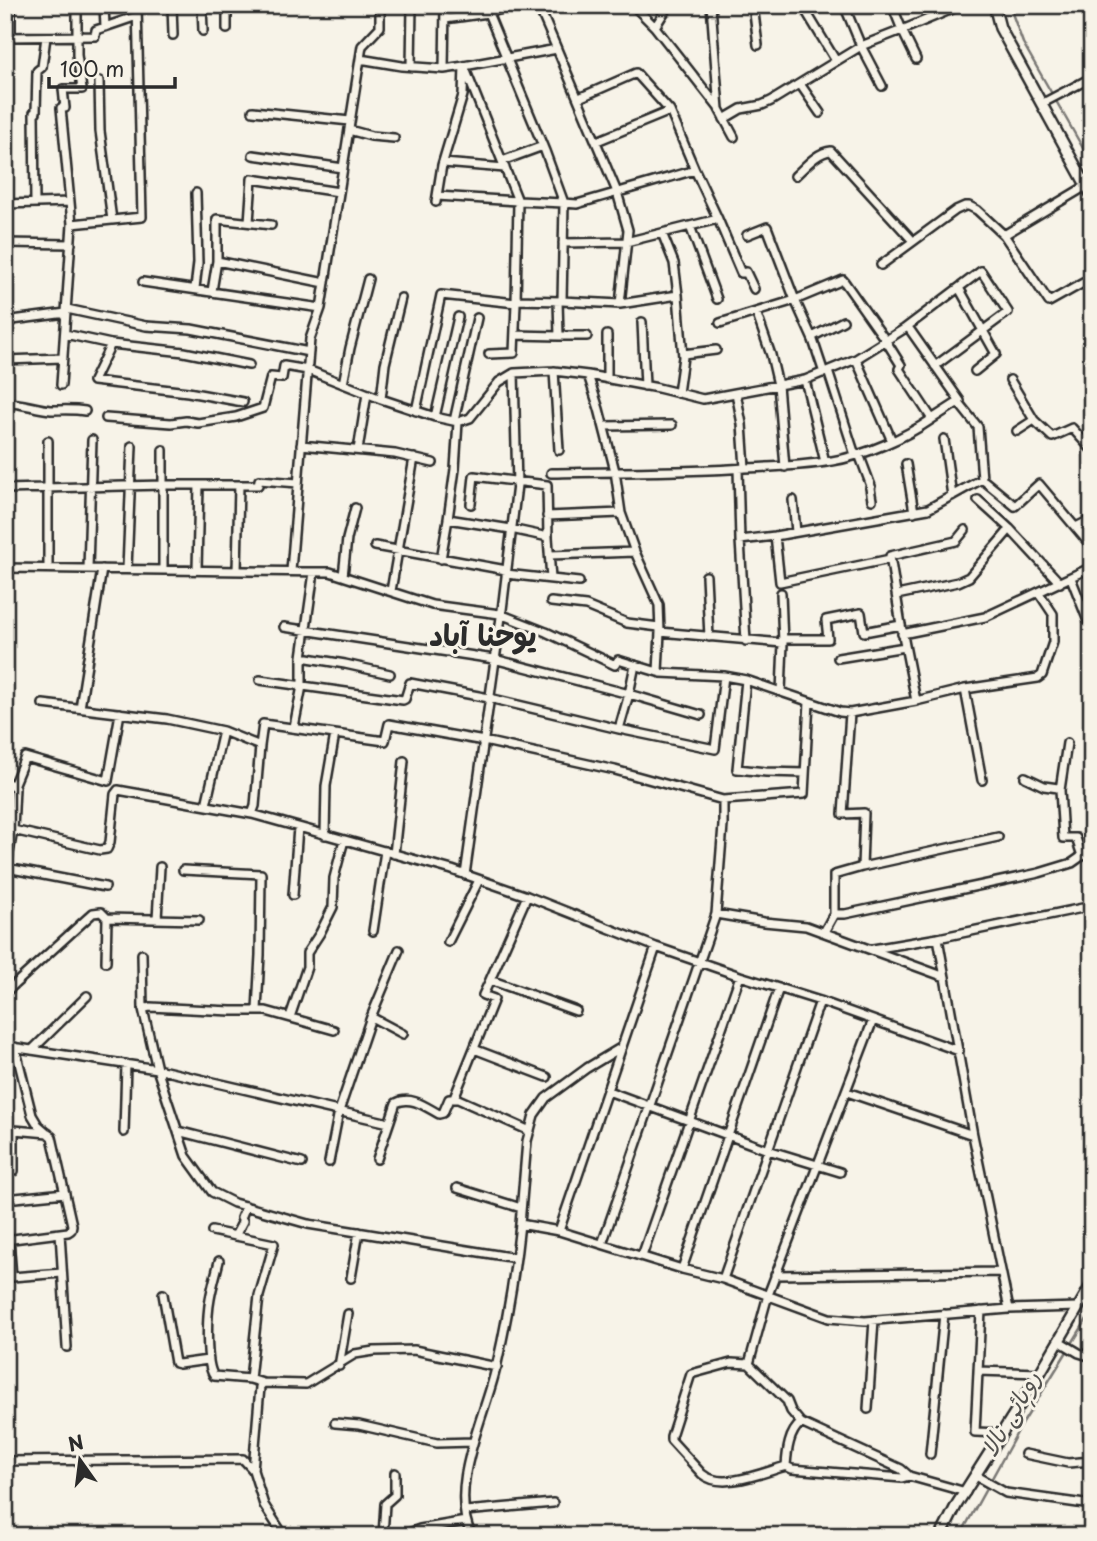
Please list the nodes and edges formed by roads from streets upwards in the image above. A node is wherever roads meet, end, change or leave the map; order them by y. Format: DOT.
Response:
graph roads {
  1 [pos="11,5"];
  2 [pos="77,5"];
  3 [pos="104,5"];
  4 [pos="137,5"];
  5 [pos="172,5"];
  6 [pos="202,5"];
  7 [pos="227,5"];
  8 [pos="380,5"];
  9 [pos="412,5"];
  10 [pos="445,5"];
  11 [pos="515,5"];
  12 [pos="538,5"];
  13 [pos="633,5"];
  14 [pos="666,5"];
  15 [pos="711,5"];
  16 [pos="753,5"];
  17 [pos="805,5"];
  18 [pos="844,5"];
  19 [pos="891,5"];
  20 [pos="962,5"];
  21 [pos="994,5"];
  22 [pos="488,13"];
  23 [pos="137,16"];
  24 [pos="445,19"];
  25 [pos="105,27"];
  26 [pos="655,27"];
  27 [pos="227,29"];
  28 [pos="902,30"];
  29 [pos="203,31"];
  30 [pos="173,35"];
  31 [pos="78,36"];
  32 [pos="8,37"];
  33 [pos="46,37"];
  34 [pos="758,45"];
  35 [pos="861,46"];
  36 [pos="557,49"];
  37 [pos="360,59"];
  38 [pos="507,59"];
  39 [pos="916,59"];
  40 [pos="836,61"];
  41 [pos="464,66"];
  42 [pos="411,67"];
  43 [pos="444,69"];
  44 [pos="99,81"];
  45 [pos="1092,83"];
  46 [pos="800,84"];
  47 [pos="882,86"];
  48 [pos="579,98"];
  49 [pos="1044,103"];
  50 [pos="719,109"];
  51 [pos="253,111"];
  52 [pos="670,111"];
  53 [pos="820,113"];
  54 [pos="724,119"];
  55 [pos="349,126"];
  56 [pos="734,136"];
  57 [pos="394,138"];
  58 [pos="597,141"];
  59 [pos="543,146"];
  60 [pos="253,155"];
  61 [pos="443,163"];
  62 [pos="503,165"];
  63 [pos="343,168"];
  64 [pos="695,170"];
  65 [pos="795,176"];
  66 [pos="1086,186"];
  67 [pos="339,191"];
  68 [pos="617,192"];
  69 [pos="196,193"];
  70 [pos="1092,196"];
  71 [pos="518,201"];
  72 [pos="70,202"];
  73 [pos="35,203"];
  74 [pos="564,203"];
  75 [pos="5,204"];
  76 [pos="718,219"];
  77 [pos="112,220"];
  78 [pos="249,222"];
  79 [pos="72,224"];
  80 [pos="271,225"];
  81 [pos="690,226"];
  82 [pos="662,233"];
  83 [pos="747,234"];
  84 [pos="1004,235"];
  85 [pos="914,241"];
  86 [pos="626,242"];
  87 [pos="5,243"];
  88 [pos="563,243"];
  89 [pos="71,244"];
  90 [pos="217,261"];
  91 [pos="881,265"];
  92 [pos="1092,278"];
  93 [pos="368,279"];
  94 [pos="143,282"];
  95 [pos="325,283"];
  96 [pos="195,288"];
  97 [pos="959,288"];
  98 [pos="754,289"];
  99 [pos="212,291"];
  100 [pos="678,295"];
  101 [pos="401,298"];
  102 [pos="717,299"];
  103 [pos="795,300"];
  104 [pos="516,301"];
  105 [pos="560,301"];
  106 [pos="620,304"];
  107 [pos="321,308"];
  108 [pos="67,311"];
  109 [pos="756,312"];
  110 [pos="458,317"];
  111 [pos="477,318"];
  112 [pos="5,321"];
  113 [pos="843,321"];
  114 [pos="642,323"];
  115 [pos="720,323"];
  116 [pos="908,327"];
  117 [pos="983,330"];
  118 [pos="65,334"];
  119 [pos="515,335"];
  120 [pos="559,335"];
  121 [pos="607,335"];
  122 [pos="587,336"];
  123 [pos="812,337"];
  124 [pos="886,341"];
  125 [pos="111,344"];
  126 [pos="716,350"];
  127 [pos="309,352"];
  128 [pos="489,354"];
  129 [pos="683,354"];
  130 [pos="63,358"];
  131 [pos="856,359"];
  132 [pos="5,360"];
  133 [pos="249,365"];
  134 [pos="935,366"];
  135 [pos="308,370"];
  136 [pos="554,371"];
  137 [pos="975,371"];
  138 [pos="826,372"];
  139 [pos="514,373"];
  140 [pos="588,375"];
  141 [pos="607,379"];
  142 [pos="804,380"];
  143 [pos="1010,380"];
  144 [pos="343,384"];
  145 [pos="61,385"];
  146 [pos="778,385"];
  147 [pos="645,386"];
  148 [pos="678,393"];
  149 [pos="736,393"];
  150 [pos="367,394"];
  151 [pos="381,399"];
  152 [pos="243,402"];
  153 [pos="958,402"];
  154 [pos="5,403"];
  155 [pos="85,411"];
  156 [pos="416,411"];
  157 [pos="435,417"];
  158 [pos="106,418"];
  159 [pos="932,419"];
  160 [pos="1034,420"];
  161 [pos="456,422"];
  162 [pos="672,425"];
  163 [pos="604,426"];
  164 [pos="1017,431"];
  165 [pos="944,439"];
  166 [pos="92,440"];
  167 [pos="48,441"];
  168 [pos="892,441"];
  169 [pos="301,445"];
  170 [pos="132,446"];
  171 [pos="163,450"];
  172 [pos="358,450"];
  173 [pos="558,450"];
  174 [pos="1092,450"];
  175 [pos="857,454"];
  176 [pos="414,458"];
  177 [pos="825,462"];
  178 [pos="433,463"];
  179 [pos="906,464"];
  180 [pos="785,467"];
  181 [pos="741,469"];
  182 [pos="615,471"];
  183 [pos="551,473"];
  184 [pos="982,479"];
  185 [pos="516,482"];
  186 [pos="298,483"];
  187 [pos="163,485"];
  188 [pos="199,485"];
  189 [pos="239,485"];
  190 [pos="131,486"];
  191 [pos="91,487"];
  192 [pos="49,488"];
  193 [pos="5,489"];
  194 [pos="951,496"];
  195 [pos="793,500"];
  196 [pos="872,500"];
  197 [pos="978,500"];
  198 [pos="471,504"];
  199 [pos="355,509"];
  200 [pos="914,512"];
  201 [pos="621,513"];
  202 [pos="547,516"];
  203 [pos="448,519"];
  204 [pos="1092,519"];
  205 [pos="1076,527"];
  206 [pos="511,529"];
  207 [pos="1010,529"];
  208 [pos="965,530"];
  209 [pos="796,531"];
  210 [pos="775,536"];
  211 [pos="548,537"];
  212 [pos="740,540"];
  213 [pos="375,547"];
  214 [pos="1092,547"];
  215 [pos="398,551"];
  216 [pos="635,552"];
  217 [pos="550,555"];
  218 [pos="441,558"];
  219 [pos="890,559"];
  220 [pos="1092,567"];
  221 [pos="5,568"];
  222 [pos="48,568"];
  223 [pos="88,569"];
  224 [pos="103,569"];
  225 [pos="127,569"];
  226 [pos="163,570"];
  227 [pos="197,570"];
  228 [pos="237,571"];
  229 [pos="291,571"];
  230 [pos="314,572"];
  231 [pos="506,572"];
  232 [pos="343,576"];
  233 [pos="706,576"];
  234 [pos="1071,578"];
  235 [pos="551,579"];
  236 [pos="579,582"];
  237 [pos="1060,583"];
  238 [pos="391,592"];
  239 [pos="780,593"];
  240 [pos="1040,593"];
  241 [pos="897,595"];
  242 [pos="551,602"];
  243 [pos="500,614"];
  244 [pos="1088,621"];
  245 [pos="284,627"];
  246 [pos="660,629"];
  247 [pos="902,630"];
  248 [pos="306,631"];
  249 [pos="709,637"];
  250 [pos="746,641"];
  251 [pos="783,641"];
  252 [pos="905,647"];
  253 [pos="302,657"];
  254 [pos="838,658"];
  255 [pos="494,659"];
  256 [pos="635,665"];
  257 [pos="658,672"];
  258 [pos="390,674"];
  259 [pos="724,676"];
  260 [pos="260,680"];
  261 [pos="747,680"];
  262 [pos="302,686"];
  263 [pos="965,689"];
  264 [pos="781,692"];
  265 [pos="629,694"];
  266 [pos="489,698"];
  267 [pos="916,701"];
  268 [pos="809,702"];
  269 [pos="43,704"];
  270 [pos="80,708"];
  271 [pos="120,713"];
  272 [pos="850,713"];
  273 [pos="701,715"];
  274 [pos="294,727"];
  275 [pos="619,729"];
  276 [pos="223,731"];
  277 [pos="335,734"];
  278 [pos="484,741"];
  279 [pos="1067,743"];
  280 [pos="260,746"];
  281 [pos="404,761"];
  282 [pos="805,773"];
  283 [pos="1025,777"];
  284 [pos="982,780"];
  285 [pos="9,784"];
  286 [pos="1060,790"];
  287 [pos="723,800"];
  288 [pos="206,805"];
  289 [pos="252,814"];
  290 [pos="298,827"];
  291 [pos="13,831"];
  292 [pos="325,835"];
  293 [pos="998,837"];
  294 [pos="344,840"];
  295 [pos="8,848"];
  296 [pos="390,853"];
  297 [pos="1092,854"];
  298 [pos="1082,856"];
  299 [pos="160,867"];
  300 [pos="862,867"];
  301 [pos="7,868"];
  302 [pos="183,870"];
  303 [pos="464,874"];
  304 [pos="5,877"];
  305 [pos="479,880"];
  306 [pos="105,887"];
  307 [pos="293,895"];
  308 [pos="527,896"];
  309 [pos="1092,906"];
  310 [pos="716,914"];
  311 [pos="834,914"];
  312 [pos="107,918"];
  313 [pos="157,919"];
  314 [pos="199,920"];
  315 [pos="373,931"];
  316 [pos="824,933"];
  317 [pos="938,938"];
  318 [pos="448,942"];
  319 [pos="656,947"];
  320 [pos="399,950"];
  321 [pos="872,950"];
  322 [pos="142,954"];
  323 [pos="699,961"];
  324 [pos="106,962"];
  325 [pos="740,976"];
  326 [pos="945,977"];
  327 [pos="490,980"];
  328 [pos="779,988"];
  329 [pos="5,993"];
  330 [pos="87,996"];
  331 [pos="820,1001"];
  332 [pos="143,1009"];
  333 [pos="257,1010"];
  334 [pos="576,1012"];
  335 [pos="289,1017"];
  336 [pos="371,1017"];
  337 [pos="873,1020"];
  338 [pos="334,1030"];
  339 [pos="403,1034"];
  340 [pos="5,1046"];
  341 [pos="15,1047"];
  342 [pos="622,1047"];
  343 [pos="474,1049"];
  344 [pos="32,1050"];
  345 [pos="959,1051"];
  346 [pos="125,1064"];
  347 [pos="157,1069"];
  348 [pos="547,1077"];
  349 [pos="608,1091"];
  350 [pos="847,1092"];
  351 [pos="454,1098"];
  352 [pos="649,1106"];
  353 [pos="339,1111"];
  354 [pos="689,1121"];
  355 [pos="388,1123"];
  356 [pos="178,1131"];
  357 [pos="530,1131"];
  358 [pos="124,1132"];
  359 [pos="48,1133"];
  360 [pos="728,1135"];
  361 [pos="973,1135"];
  362 [pos="768,1150"];
  363 [pos="377,1159"];
  364 [pos="329,1162"];
  365 [pos="302,1163"];
  366 [pos="818,1165"];
  367 [pos="14,1171"];
  368 [pos="840,1172"];
  369 [pos="457,1188"];
  370 [pos="65,1193"];
  371 [pos="15,1198"];
  372 [pos="246,1206"];
  373 [pos="521,1208"];
  374 [pos="520,1224"];
  375 [pos="212,1231"];
  376 [pos="559,1231"];
  377 [pos="60,1233"];
  378 [pos="359,1233"];
  379 [pos="235,1236"];
  380 [pos="7,1240"];
  381 [pos="602,1244"];
  382 [pos="642,1256"];
  383 [pos="516,1258"];
  384 [pos="219,1261"];
  385 [pos="682,1269"];
  386 [pos="1002,1272"];
  387 [pos="62,1273"];
  388 [pos="775,1275"];
  389 [pos="351,1278"];
  390 [pos="723,1279"];
  391 [pos="1092,1284"];
  392 [pos="163,1294"];
  393 [pos="768,1295"];
  394 [pos="1078,1307"];
  395 [pos="1009,1309"];
  396 [pos="981,1311"];
  397 [pos="348,1314"];
  398 [pos="944,1314"];
  399 [pos="874,1320"];
  400 [pos="1061,1342"];
  401 [pos="67,1346"];
  402 [pos="1092,1357"];
  403 [pos="208,1360"];
  404 [pos="748,1364"];
  405 [pos="339,1366"];
  406 [pos="496,1367"];
  407 [pos="978,1371"];
  408 [pos="1040,1373"];
  409 [pos="250,1379"];
  410 [pos="263,1383"];
  411 [pos="868,1409"];
  412 [pos="335,1423"];
  413 [pos="801,1423"];
  414 [pos="1002,1433"];
  415 [pos="473,1442"];
  416 [pos="930,1454"];
  417 [pos="1025,1454"];
  418 [pos="5,1461"];
  419 [pos="1092,1461"];
  420 [pos="786,1466"];
  421 [pos="253,1470"];
  422 [pos="395,1473"];
  423 [pos="909,1476"];
  424 [pos="979,1478"];
  425 [pos="966,1492"];
  426 [pos="553,1503"];
  427 [pos="1092,1505"];
  428 [pos="465,1511"];
  429 [pos="466,1521"];
  430 [pos="5,1535"];
  431 [pos="63,1536"];
  432 [pos="101,1536"];
  433 [pos="284,1536"];
  434 [pos="383,1536"];
  435 [pos="400,1536"];
  436 [pos="472,1536"];
  437 [pos="941,1536"];
  1 -- 32 [label="street"];
  2 -- 31 [label="street"];
  3 -- 25 [label="street"];
  4 -- 23 [label="street"];
  5 -- 30 [label="street"];
  6 -- 29 [label="street"];
  7 -- 27 [label="street"];
  8 -- 37 [label="street"];
  9 -- 42 [label="street"];
  10 -- 24 [label="street"];
  11 -- 22 [label="street"];
  12 -- 36 [label="street"];
  13 -- 26 [label="street"];
  14 -- 26 [label="street"];
  15 -- 50 [label="street"];
  16 -- 34 [label="street"];
  17 -- 40 [label="street"];
  18 -- 35 [label="street"];
  19 -- 28 [label="street"];
  20 -- 28 [label="street"];
  21 -- 49 [label="street"];
  22 -- 24 [label="street"];
  22 -- 38 [label="street"];
  23 -- 25 [label="street"];
  23 -- 77 [label="street"];
  24 -- 43 [label="street"];
  25 -- 31 [label="street"];
  26 -- 50 [label="street"];
  28 -- 35 [label="street"];
  28 -- 39 [label="street"];
  31 -- 33 [label="street"];
  31 -- 72 [label="street"];
  32 -- 33 [label="street"];
  33 -- 73 [label="street"];
  35 -- 40 [label="street"];
  35 -- 47 [label="street"];
  36 -- 38 [label="street"];
  36 -- 48 [label="street"];
  37 -- 42 [label="street"];
  37 -- 55 [label="street"];
  38 -- 41 [label="street"];
  38 -- 59 [label="street"];
  40 -- 46 [label="street"];
  41 -- 43 [label="street"];
  41 -- 61 [label="street"];
  41 -- 62 [label="street"];
  42 -- 43 [label="street"];
  44 -- 77 [label="street"];
  45 -- 49 [label="street"];
  46 -- 53 [label="street"];
  46 -- 54 [label="street"];
  48 -- 52 [label="street"];
  48 -- 58 [label="street"];
  49 -- 66 [label="street"];
  50 -- 54 [label="street"];
  51 -- 55 [label="street"];
  52 -- 58 [label="street"];
  52 -- 64 [label="street"];
  54 -- 56 [label="street"];
  55 -- 57 [label="street"];
  55 -- 63 [label="street"];
  58 -- 68 [label="street"];
  59 -- 62 [label="street"];
  59 -- 74 [label="street"];
  60 -- 63 [label="street"];
  61 -- 62 [label="street"];
  61 -- 71 [label="street"];
  62 -- 71 [label="street"];
  63 -- 67 [label="street"];
  64 -- 68 [label="street"];
  64 -- 76 [label="street"];
  65 -- 85 [label="street"];
  66 -- 70 [label="street"];
  66 -- 84 [label="street"];
  67 -- 78 [label="street"];
  67 -- 95 [label="street"];
  68 -- 74 [label="street"];
  68 -- 86 [label="street"];
  69 -- 96 [label="street"];
  71 -- 74 [label="street"];
  71 -- 104 [label="street"];
  72 -- 73 [label="street"];
  72 -- 79 [label="street"];
  73 -- 75 [label="street"];
  74 -- 88 [label="street"];
  76 -- 81 [label="street"];
  76 -- 98 [label="street"];
  77 -- 79 [label="street"];
  78 -- 80 [label="street"];
  78 -- 90 [label="street"];
  79 -- 89 [label="street"];
  81 -- 82 [label="street"];
  81 -- 102 [label="street"];
  82 -- 86 [label="street"];
  82 -- 100 [label="street"];
  83 -- 103 [label="street"];
  84 -- 85 [label="street"];
  84 -- 92 [label="street"];
  85 -- 91 [label="street"];
  86 -- 88 [label="street"];
  86 -- 106 [label="street"];
  87 -- 89 [label="street"];
  88 -- 105 [label="street"];
  89 -- 108 [label="street"];
  90 -- 95 [label="street"];
  90 -- 99 [label="street"];
  93 -- 144 [label="street"];
  94 -- 96 [label="street"];
  95 -- 107 [label="street"];
  96 -- 99 [label="street"];
  97 -- 116 [label="street"];
  97 -- 117 [label="street"];
  97 -- 117 [label="street"];
  99 -- 107 [label="street"];
  100 -- 106 [label="street"];
  100 -- 129 [label="street"];
  101 -- 151 [label="street"];
  103 -- 109 [label="street"];
  103 -- 123 [label="street"];
  103 -- 124 [label="street"];
  104 -- 105 [label="street"];
  104 -- 119 [label="street"];
  104 -- 156 [label="street"];
  105 -- 106 [label="street"];
  105 -- 120 [label="street"];
  107 -- 127 [label="street"];
  108 -- 112 [label="street"];
  108 -- 118 [label="street"];
  108 -- 127 [label="street"];
  109 -- 115 [label="street"];
  109 -- 146 [label="street"];
  110 -- 157 [label="street"];
  111 -- 161 [label="street"];
  113 -- 123 [label="street"];
  114 -- 147 [label="street"];
  116 -- 124 [label="street"];
  116 -- 134 [label="street"];
  117 -- 134 [label="street"];
  117 -- 137 [label="street"];
  118 -- 125 [label="street"];
  118 -- 130 [label="street"];
  119 -- 120 [label="street"];
  119 -- 128 [label="street"];
  120 -- 122 [label="street"];
  121 -- 141 [label="street"];
  123 -- 138 [label="street"];
  124 -- 131 [label="street"];
  124 -- 159 [label="street"];
  125 -- 133 [label="street"];
  125 -- 152 [label="street"];
  126 -- 129 [label="street"];
  127 -- 135 [label="street"];
  129 -- 148 [label="street"];
  130 -- 132 [label="street"];
  130 -- 145 [label="street"];
  131 -- 138 [label="street"];
  131 -- 168 [label="street"];
  134 -- 153 [label="street"];
  135 -- 144 [label="street"];
  135 -- 158 [label="street"];
  135 -- 169 [label="street"];
  136 -- 139 [label="street"];
  136 -- 140 [label="street"];
  136 -- 173 [label="street"];
  138 -- 142 [label="street"];
  138 -- 175 [label="street"];
  139 -- 161 [label="street"];
  139 -- 185 [label="street"];
  140 -- 141 [label="street"];
  140 -- 163 [label="street"];
  141 -- 147 [label="street"];
  142 -- 146 [label="street"];
  142 -- 177 [label="street"];
  143 -- 160 [label="street"];
  144 -- 150 [label="street"];
  146 -- 149 [label="street"];
  146 -- 180 [label="street"];
  147 -- 148 [label="street"];
  148 -- 149 [label="street"];
  149 -- 181 [label="street"];
  150 -- 151 [label="street"];
  150 -- 172 [label="street"];
  151 -- 156 [label="street"];
  153 -- 159 [label="street"];
  153 -- 184 [label="street"];
  154 -- 155 [label="street"];
  156 -- 157 [label="street"];
  157 -- 161 [label="street"];
  159 -- 168 [label="street"];
  160 -- 164 [label="street"];
  160 -- 174 [label="street"];
  161 -- 203 [label="street"];
  162 -- 163 [label="street"];
  163 -- 182 [label="street"];
  165 -- 194 [label="street"];
  166 -- 191 [label="street"];
  167 -- 192 [label="street"];
  168 -- 175 [label="street"];
  169 -- 172 [label="street"];
  169 -- 186 [label="street"];
  170 -- 190 [label="street"];
  171 -- 187 [label="street"];
  172 -- 176 [label="street"];
  175 -- 177 [label="street"];
  175 -- 196 [label="street"];
  176 -- 178 [label="street"];
  176 -- 215 [label="street"];
  177 -- 180 [label="street"];
  179 -- 200 [label="street"];
  180 -- 181 [label="street"];
  181 -- 182 [label="street"];
  181 -- 212 [label="street"];
  182 -- 183 [label="street"];
  182 -- 201 [label="street"];
  184 -- 194 [label="street"];
  184 -- 205 [label="street"];
  185 -- 198 [label="street"];
  185 -- 202 [label="street"];
  185 -- 206 [label="street"];
  186 -- 189 [label="street"];
  186 -- 229 [label="street"];
  187 -- 188 [label="street"];
  187 -- 190 [label="street"];
  187 -- 226 [label="street"];
  188 -- 189 [label="street"];
  188 -- 227 [label="street"];
  189 -- 228 [label="street"];
  190 -- 191 [label="street"];
  190 -- 225 [label="street"];
  191 -- 192 [label="street"];
  191 -- 223 [label="street"];
  192 -- 193 [label="street"];
  192 -- 222 [label="street"];
  194 -- 200 [label="street"];
  195 -- 209 [label="street"];
  197 -- 207 [label="street"];
  199 -- 232 [label="street"];
  200 -- 209 [label="street"];
  201 -- 202 [label="street"];
  201 -- 216 [label="street"];
  202 -- 211 [label="street"];
  203 -- 206 [label="street"];
  203 -- 218 [label="street"];
  204 -- 205 [label="street"];
  205 -- 214 [label="street"];
  206 -- 211 [label="street"];
  206 -- 231 [label="street"];
  207 -- 237 [label="street"];
  207 -- 241 [label="street"];
  208 -- 219 [label="street"];
  209 -- 210 [label="street"];
  210 -- 212 [label="street"];
  210 -- 219 [label="street"];
  211 -- 217 [label="street"];
  212 -- 250 [label="street"];
  213 -- 215 [label="street"];
  215 -- 218 [label="street"];
  215 -- 238 [label="street"];
  216 -- 217 [label="street"];
  216 -- 246 [label="street"];
  217 -- 235 [label="street"];
  218 -- 231 [label="street"];
  219 -- 241 [label="street"];
  220 -- 234 [label="street"];
  221 -- 222 [label="street"];
  222 -- 223 [label="street"];
  223 -- 224 [label="street"];
  224 -- 225 [label="street"];
  224 -- 270 [label="street"];
  225 -- 226 [label="street"];
  226 -- 227 [label="street"];
  227 -- 228 [label="street"];
  228 -- 229 [label="street"];
  229 -- 230 [label="street"];
  230 -- 232 [label="street"];
  230 -- 248 [label="street"];
  231 -- 235 [label="street"];
  231 -- 243 [label="street"];
  232 -- 238 [label="street"];
  233 -- 249 [label="street"];
  234 -- 237 [label="street"];
  234 -- 244 [label="street"];
  235 -- 236 [label="street"];
  237 -- 240 [label="street"];
  238 -- 243 [label="street"];
  239 -- 251 [label="street"];
  240 -- 247 [label="street"];
  240 -- 263 [label="street"];
  241 -- 247 [label="street"];
  242 -- 246 [label="street"];
  243 -- 255 [label="street"];
  243 -- 256 [label="street"];
  245 -- 248 [label="street"];
  246 -- 249 [label="street"];
  246 -- 257 [label="street"];
  247 -- 251 [label="street"];
  247 -- 252 [label="street"];
  248 -- 253 [label="street"];
  248 -- 255 [label="street"];
  249 -- 250 [label="street"];
  250 -- 251 [label="street"];
  251 -- 264 [label="street"];
  252 -- 254 [label="street"];
  252 -- 267 [label="street"];
  253 -- 258 [label="street"];
  253 -- 262 [label="street"];
  255 -- 265 [label="street"];
  255 -- 266 [label="street"];
  256 -- 257 [label="street"];
  256 -- 265 [label="street"];
  257 -- 259 [label="street"];
  259 -- 261 [label="street"];
  259 -- 275 [label="street"];
  260 -- 262 [label="street"];
  261 -- 264 [label="street"];
  261 -- 282 [label="street"];
  262 -- 266 [label="street"];
  262 -- 274 [label="street"];
  263 -- 267 [label="street"];
  263 -- 284 [label="street"];
  264 -- 268 [label="street"];
  265 -- 273 [label="street"];
  265 -- 275 [label="street"];
  266 -- 275 [label="street"];
  266 -- 278 [label="street"];
  267 -- 272 [label="street"];
  268 -- 272 [label="street"];
  268 -- 282 [label="street"];
  269 -- 270 [label="street"];
  270 -- 271 [label="street"];
  271 -- 276 [label="street"];
  271 -- 285 [label="street"];
  272 -- 300 [label="street"];
  274 -- 277 [label="street"];
  274 -- 280 [label="street"];
  276 -- 280 [label="street"];
  276 -- 288 [label="street"];
  277 -- 278 [label="street"];
  277 -- 292 [label="street"];
  278 -- 287 [label="street"];
  278 -- 303 [label="street"];
  279 -- 286 [label="street"];
  280 -- 289 [label="street"];
  281 -- 296 [label="street"];
  282 -- 287 [label="street"];
  283 -- 286 [label="street"];
  285 -- 291 [label="street"];
  286 -- 298 [label="street"];
  287 -- 310 [label="street"];
  288 -- 289 [label="street"];
  288 -- 291 [label="street"];
  289 -- 290 [label="street"];
  290 -- 292 [label="street"];
  290 -- 307 [label="street"];
  291 -- 295 [label="street"];
  292 -- 294 [label="street"];
  293 -- 300 [label="street"];
  294 -- 296 [label="street"];
  294 -- 335 [label="street"];
  295 -- 301 [label="street"];
  296 -- 303 [label="street"];
  296 -- 315 [label="street"];
  297 -- 298 [label="street"];
  298 -- 311 [label="street"];
  299 -- 313 [label="street"];
  300 -- 311 [label="street"];
  301 -- 304 [label="street"];
  301 -- 306 [label="street"];
  302 -- 333 [label="street"];
  303 -- 305 [label="street"];
  305 -- 308 [label="street"];
  305 -- 318 [label="street"];
  308 -- 319 [label="street"];
  308 -- 327 [label="street"];
  309 -- 317 [label="street"];
  310 -- 316 [label="street"];
  310 -- 323 [label="street"];
  311 -- 316 [label="street"];
  312 -- 313 [label="street"];
  312 -- 324 [label="street"];
  312 -- 329 [label="street"];
  313 -- 314 [label="street"];
  316 -- 321 [label="street"];
  317 -- 321 [label="street"];
  317 -- 326 [label="street"];
  319 -- 323 [label="street"];
  319 -- 342 [label="street"];
  320 -- 336 [label="street"];
  321 -- 326 [label="street"];
  322 -- 332 [label="street"];
  323 -- 325 [label="street"];
  323 -- 352 [label="street"];
  325 -- 328 [label="street"];
  325 -- 354 [label="street"];
  326 -- 345 [label="street"];
  327 -- 334 [label="street"];
  327 -- 343 [label="street"];
  328 -- 331 [label="street"];
  328 -- 360 [label="street"];
  330 -- 344 [label="street"];
  331 -- 337 [label="street"];
  331 -- 362 [label="street"];
  332 -- 333 [label="street"];
  332 -- 347 [label="street"];
  333 -- 335 [label="street"];
  335 -- 338 [label="street"];
  336 -- 339 [label="street"];
  336 -- 353 [label="street"];
  337 -- 345 [label="street"];
  337 -- 350 [label="street"];
  340 -- 341 [label="street"];
  341 -- 344 [label="street"];
  341 -- 359 [label="street"];
  342 -- 349 [label="street"];
  342 -- 357 [label="street"];
  343 -- 348 [label="street"];
  343 -- 351 [label="street"];
  344 -- 346 [label="street"];
  345 -- 361 [label="street"];
  346 -- 347 [label="street"];
  346 -- 358 [label="street"];
  347 -- 353 [label="street"];
  347 -- 356 [label="street"];
  349 -- 352 [label="street"];
  349 -- 376 [label="street"];
  350 -- 361 [label="street"];
  350 -- 366 [label="street"];
  351 -- 355 [label="street"];
  351 -- 357 [label="street"];
  352 -- 354 [label="street"];
  352 -- 381 [label="street"];
  353 -- 355 [label="street"];
  353 -- 364 [label="street"];
  354 -- 360 [label="street"];
  354 -- 382 [label="street"];
  355 -- 363 [label="street"];
  356 -- 365 [label="street"];
  356 -- 372 [label="street"];
  357 -- 373 [label="street"];
  359 -- 367 [label="street"];
  359 -- 370 [label="street"];
  360 -- 362 [label="street"];
  360 -- 385 [label="street"];
  361 -- 386 [label="street"];
  362 -- 366 [label="street"];
  362 -- 390 [label="street"];
  366 -- 368 [label="street"];
  366 -- 388 [label="street"];
  369 -- 373 [label="street"];
  370 -- 371 [label="street"];
  370 -- 377 [label="street"];
  372 -- 378 [label="street"];
  372 -- 379 [label="street"];
  373 -- 374 [label="street"];
  374 -- 376 [label="street"];
  374 -- 383 [label="street"];
  375 -- 379 [label="street"];
  376 -- 381 [label="street"];
  377 -- 380 [label="street"];
  377 -- 387 [label="street"];
  378 -- 383 [label="street"];
  378 -- 389 [label="street"];
  379 -- 409 [label="street"];
  380 -- 387 [label="street"];
  381 -- 382 [label="street"];
  382 -- 385 [label="street"];
  383 -- 406 [label="street"];
  384 -- 403 [label="street"];
  385 -- 390 [label="street"];
  386 -- 388 [label="street"];
  386 -- 395 [label="street"];
  387 -- 401 [label="street"];
  388 -- 393 [label="street"];
  390 -- 393 [label="street"];
  391 -- 394 [label="street"];
  392 -- 403 [label="street"];
  393 -- 399 [label="street"];
  393 -- 404 [label="street"];
  394 -- 395 [label="street"];
  394 -- 400 [label="street"];
  395 -- 396 [label="street"];
  396 -- 398 [label="street"];
  396 -- 407 [label="street"];
  397 -- 405 [label="street"];
  398 -- 399 [label="street"];
  398 -- 416 [label="street"];
  399 -- 411 [label="street"];
  400 -- 402 [label="street"];
  400 -- 408 [label="street"];
  403 -- 409 [label="street"];
  404 -- 413 [label="street"];
  404 -- 420 [label="street"];
  405 -- 406 [label="street"];
  405 -- 410 [label="street"];
  406 -- 415 [label="street"];
  407 -- 408 [label="street"];
  407 -- 414 [label="street"];
  408 -- 414 [label="street"];
  409 -- 410 [label="street"];
  410 -- 421 [label="street"];
  412 -- 415 [label="street"];
  413 -- 420 [label="street"];
  413 -- 423 [label="street"];
  414 -- 424 [label="street"];
  415 -- 428 [label="street"];
  417 -- 419 [label="street"];
  418 -- 421 [label="street"];
  420 -- 423 [label="street"];
  421 -- 433 [label="street"];
  422 -- 434 [label="street"];
  423 -- 425 [label="street"];
  424 -- 425 [label="street"];
  424 -- 427 [label="street"];
  425 -- 437 [label="street"];
  426 -- 428 [label="street"];
  428 -- 429 [label="street"];
  429 -- 435 [label="street"];
  429 -- 436 [label="street"];
  430 -- 431 [label="street"];
  431 -- 432 [label="street"];
}
